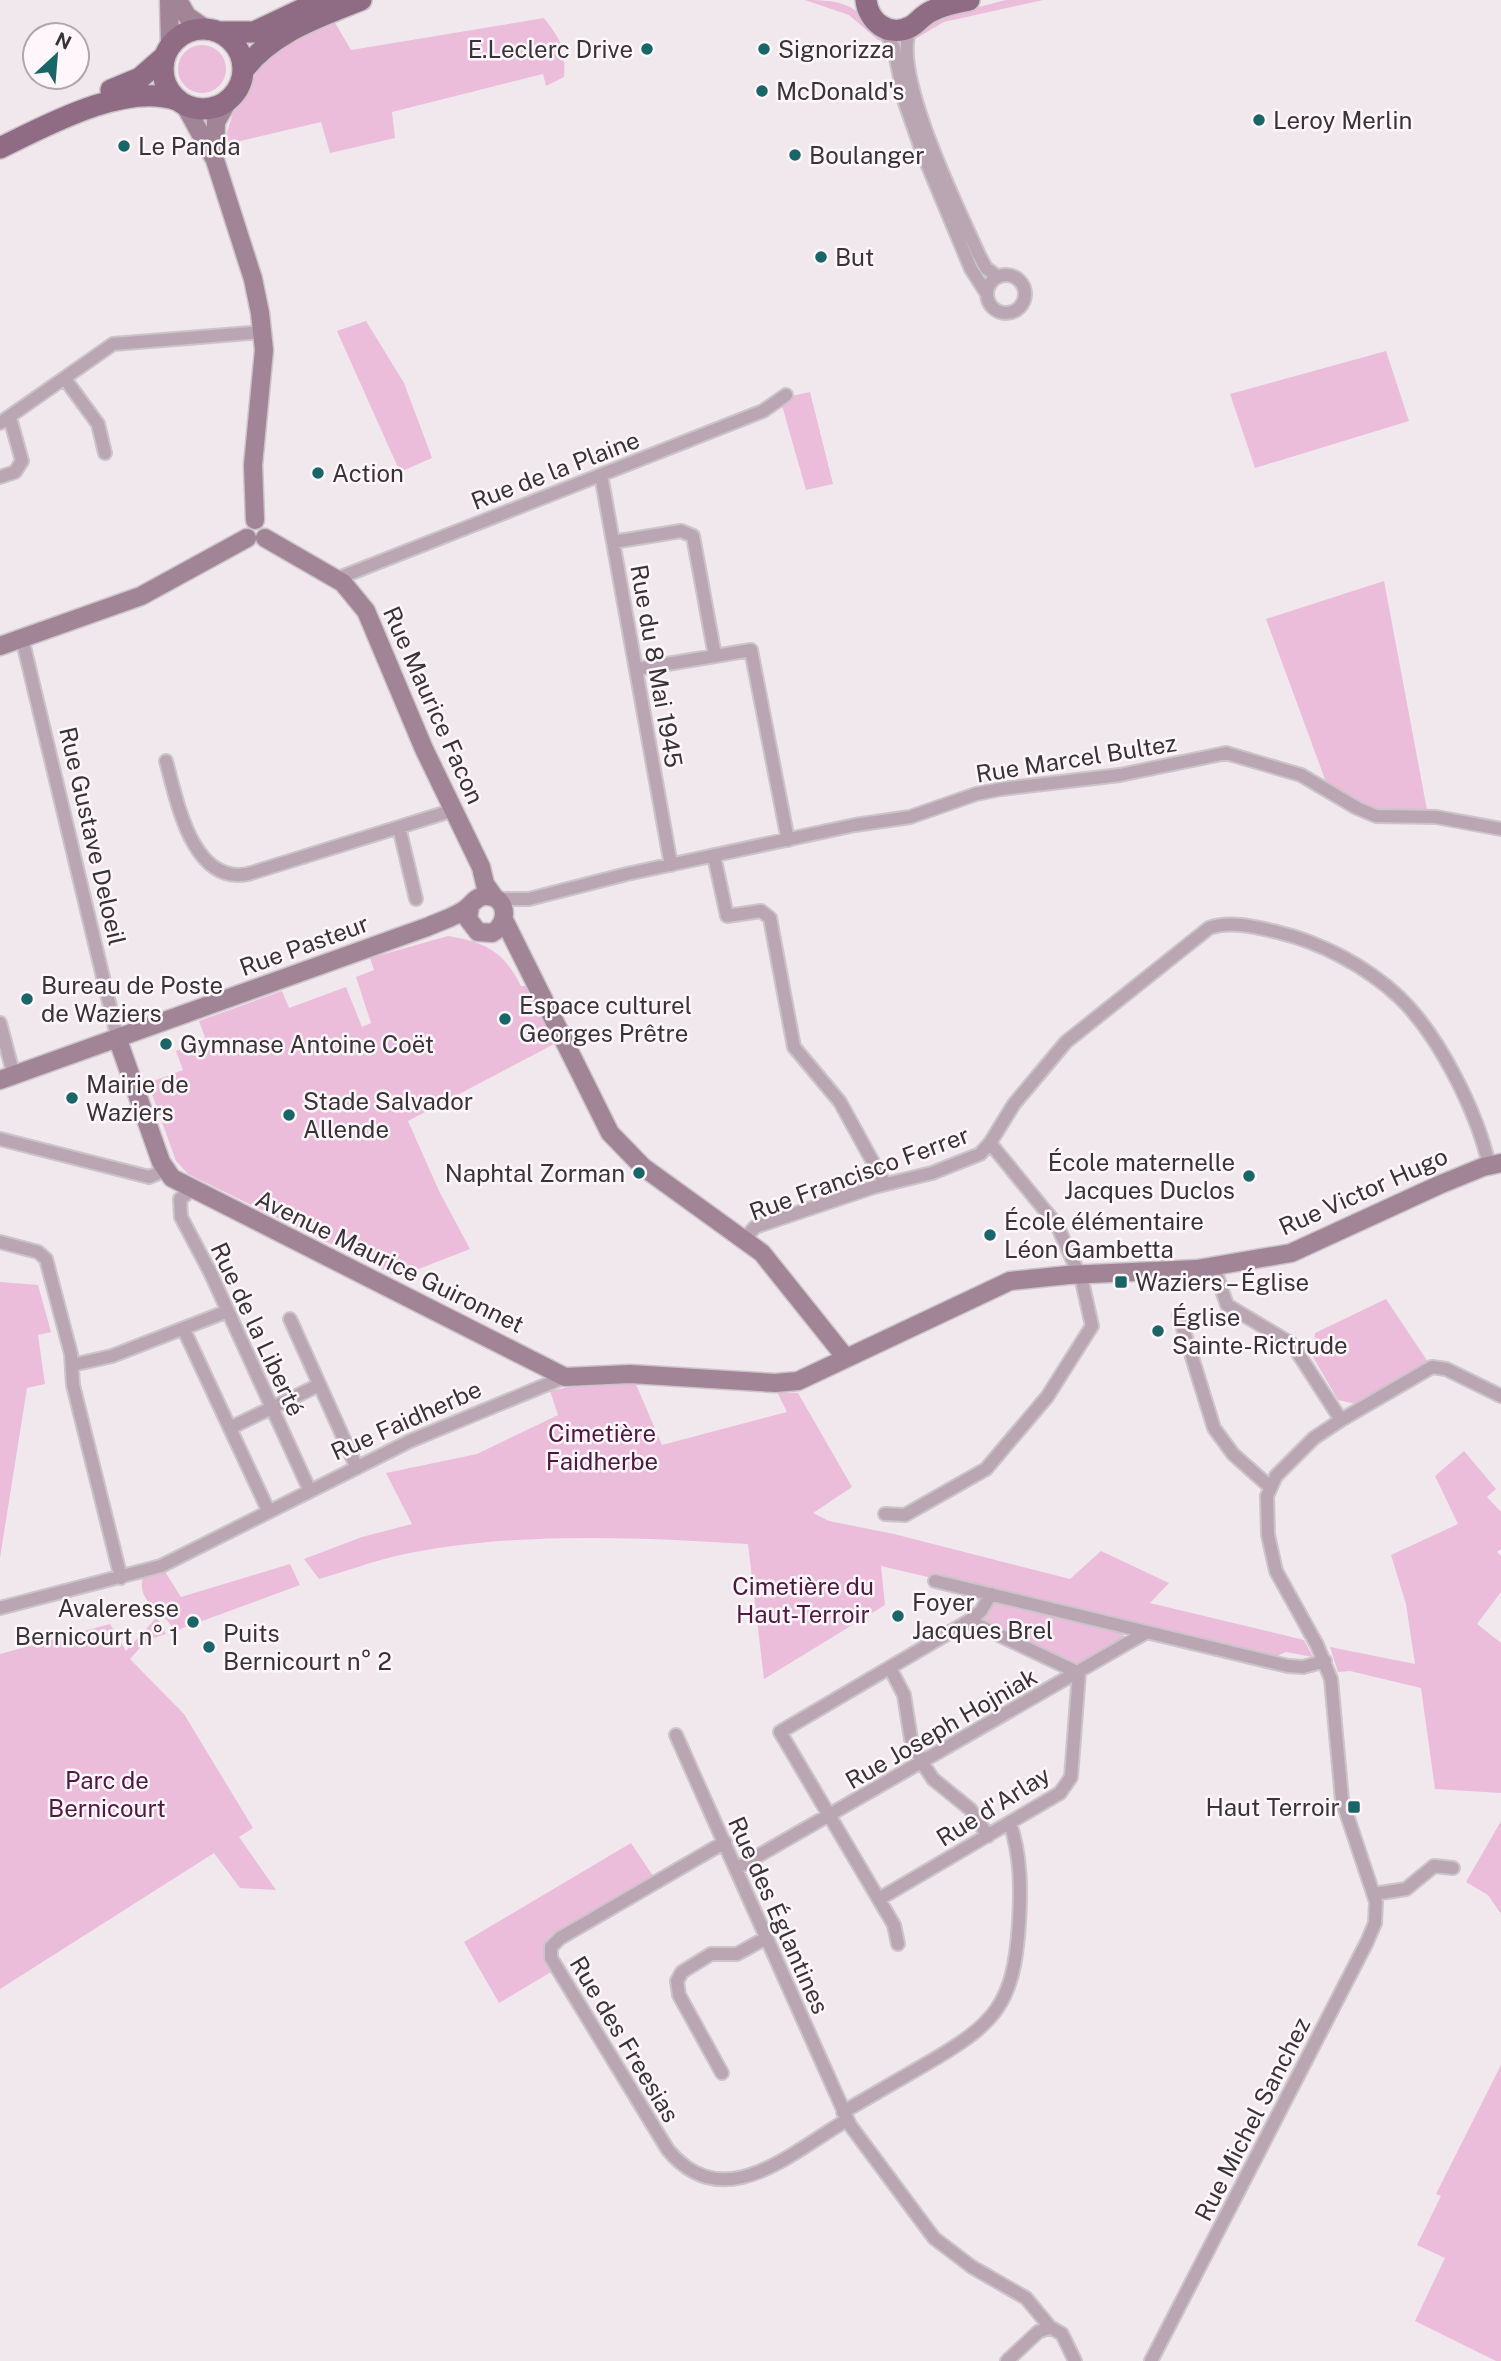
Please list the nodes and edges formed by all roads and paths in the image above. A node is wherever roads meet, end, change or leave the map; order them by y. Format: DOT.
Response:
graph roads {
  1 [pos="169,0"];
  2 [pos="178,0"];
  3 [pos="322,0"];
  4 [pos="360,0"];
  5 [pos="846,0"];
  6 [pos="969,0"];
  7 [pos="873,13"];
  8 [pos="919,14"];
  9 [pos="212,30"];
  10 [pos="167,51"];
  11 [pos="243,71"];
  12 [pos="228,101"];
  13 [pos="181,102"];
  14 [pos="0,133"];
  15 [pos="0,148"];
  16 [pos="215,160"];
  17 [pos="998,277"];
  18 [pos="987,294"];
  19 [pos="263,332"];
  20 [pos="65,379"];
  21 [pos="786,395"];
  22 [pos="5,420"];
  23 [pos="105,453"];
  24 [pos="601,475"];
  25 [pos="0,477"];
  26 [pos="256,538"];
  27 [pos="613,542"];
  28 [pos="336,579"];
  29 [pos="22,638"];
  30 [pos="0,646"];
  31 [pos="715,656"];
  32 [pos="636,669"];
  33 [pos="166,761"];
  34 [pos="454,810"];
  35 [pos="399,827"];
  36 [pos="1501,829"];
  37 [pos="788,840"];
  38 [pos="714,856"];
  39 [pos="476,857"];
  40 [pos="671,865"];
  41 [pos="416,899"];
  42 [pos="471,903"];
  43 [pos="500,908"];
  44 [pos="427,927"];
  45 [pos="472,927"];
  46 [pos="0,1023"];
  47 [pos="118,1040"];
  48 [pos="7,1078"];
  49 [pos="0,1139"];
  50 [pos="990,1143"];
  51 [pos="1495,1164"];
  52 [pos="166,1170"];
  53 [pos="885,1184"];
  54 [pos="192,1190"];
  55 [pos="744,1240"];
  56 [pos="0,1242"];
  57 [pos="1214,1267"];
  58 [pos="1079,1275"];
  59 [pos="228,1311"];
  60 [pos="1179,1315"];
  61 [pos="290,1319"];
  62 [pos="184,1330"];
  63 [pos="846,1358"];
  64 [pos="72,1365"];
  65 [pos="565,1377"];
  66 [pos="320,1385"];
  67 [pos="1501,1396"];
  68 [pos="272,1408"];
  69 [pos="1341,1420"];
  70 [pos="230,1428"];
  71 [pos="357,1468"];
  72 [pos="1270,1487"];
  73 [pos="310,1491"];
  74 [pos="269,1512"];
  75 [pos="885,1514"];
  76 [pos="121,1578"];
  77 [pos="934,1581"];
  78 [pos="991,1594"];
  79 [pos="0,1608"];
  80 [pos="969,1621"];
  81 [pos="1145,1633"];
  82 [pos="1325,1661"];
  83 [pos="890,1668"];
  84 [pos="1079,1673"];
  85 [pos="676,1735"];
  86 [pos="923,1764"];
  87 [pos="831,1816"];
  88 [pos="1010,1823"];
  89 [pos="988,1836"];
  90 [pos="725,1842"];
  91 [pos="737,1868"];
  92 [pos="1453,1868"];
  93 [pos="1374,1894"];
  94 [pos="879,1899"];
  95 [pos="766,1938"];
  96 [pos="898,1944"];
  97 [pos="722,2073"];
  98 [pos="845,2116"];
  99 [pos="1050,2327"];
  100 [pos="1007,2361"];
  101 [pos="1075,2361"];
  102 [pos="1152,2361"];
  1 -- 10 [label="street"];
  2 -- 9 [label="street"];
  3 -- 9 [label="main road"];
  4 -- 11 [label="main road"];
  5 -- 7 [label="main road"];
  6 -- 8 [label="main road"];
  7 -- 8 [label="main road"];
  7 -- 18 [label="street"];
  8 -- 17 [label="street"];
  9 -- 10 [label="main road"];
  9 -- 11 [label="main road"];
  10 -- 13 [label="main road"];
  10 -- 14 [label="main road"];
  11 -- 12 [label="main road"];
  12 -- 13 [label="main road"];
  12 -- 16 [label="street"];
  13 -- 15 [label="main road"];
  13 -- 16 [label="street"];
  16 -- 19 [label="street"];
  17 -- 18 [label="street"];
  17 -- 18 [label="street"];
  19 -- 20 [label="street"];
  19 -- 26 [label="street"];
  20 -- 22 [label="street"];
  20 -- 23 [label="street"];
  21 -- 24 [label="street, Rue de la Plaine"];
  22 -- 25 [label="street"];
  24 -- 27 [label="street, Rue du 8 Mai 1945"];
  24 -- 28 [label="street, Rue de la Plaine"];
  26 -- 28 [label="street, Rue Maurice Facon"];
  26 -- 29 [label="street"];
  27 -- 31 [label="street"];
  27 -- 32 [label="street, Rue du 8 Mai 1945"];
  28 -- 34 [label="street, Rue Maurice Facon"];
  29 -- 30 [label="street"];
  29 -- 47 [label="street, Rue Gustave Deloeil"];
  31 -- 32 [label="street"];
  31 -- 37 [label="street"];
  32 -- 40 [label="street, Rue du 8 Mai 1945"];
  33 -- 35 [label="street"];
  34 -- 35 [label="street"];
  34 -- 39 [label="street, Rue Maurice Facon"];
  35 -- 41 [label="street"];
  36 -- 37 [label="street, Rue Marcel Bultez"];
  37 -- 38 [label="street, Rue Marcel Bultez"];
  38 -- 40 [label="street, Rue Marcel Bultez"];
  38 -- 53 [label="street"];
  39 -- 42 [label="street, Rue Maurice Facon"];
  39 -- 43 [label="street, Rue Maurice Facon"];
  40 -- 43 [label="street, Rue Marcel Bultez"];
  42 -- 43 [label="street"];
  42 -- 44 [label="street, Rue Pasteur"];
  42 -- 45 [label="street"];
  43 -- 45 [label="street"];
  43 -- 55 [label="street, Rue Maurice Facon"];
  44 -- 45 [label="street, Rue Pasteur"];
  44 -- 47 [label="street, Rue Pasteur"];
  46 -- 48 [label="street"];
  47 -- 48 [label="street, Rue Pasteur"];
  47 -- 52 [label="street, Rue Gustave Deloeil"];
  49 -- 52 [label="street"];
  50 -- 51 [label="street, Rue Francisco Ferrer"];
  50 -- 53 [label="street, Rue Francisco Ferrer"];
  50 -- 58 [label="street"];
  51 -- 57 [label="street, Rue Victor Hugo"];
  52 -- 54 [label="street"];
  53 -- 55 [label="street, Rue Francisco Ferrer"];
  54 -- 59 [label="street, Rue de la Liberté"];
  54 -- 65 [label="street, Avenue Maurice Guironnet"];
  55 -- 63 [label="street, Rue Maurice Facon"];
  56 -- 64 [label="street"];
  57 -- 58 [label="street, Rue Victor Hugo"];
  57 -- 69 [label="street"];
  58 -- 63 [label="street, Rue Faidherbe"];
  58 -- 75 [label="street"];
  59 -- 62 [label="street"];
  59 -- 68 [label="street, Rue de la Liberté"];
  60 -- 72 [label="street"];
  61 -- 66 [label="street"];
  62 -- 64 [label="street"];
  62 -- 70 [label="street"];
  63 -- 65 [label="street, Rue Faidherbe"];
  64 -- 76 [label="street"];
  65 -- 71 [label="street, Rue Faidherbe"];
  66 -- 68 [label="street"];
  66 -- 71 [label="street"];
  67 -- 69 [label="street"];
  68 -- 70 [label="street"];
  68 -- 73 [label="street, Rue de la Liberté"];
  69 -- 72 [label="street"];
  70 -- 74 [label="street"];
  71 -- 73 [label="street, Rue Faidherbe"];
  72 -- 82 [label="street, Rue Michel Sanchez"];
  73 -- 74 [label="street, Rue Faidherbe"];
  74 -- 76 [label="street, Rue Faidherbe"];
  76 -- 79 [label="street, Rue Faidherbe"];
  77 -- 78 [label="street"];
  78 -- 80 [label="street"];
  78 -- 81 [label="street"];
  80 -- 83 [label="street"];
  80 -- 84 [label="street"];
  81 -- 82 [label="street"];
  81 -- 84 [label="street, Rue Joseph Hojniak"];
  82 -- 93 [label="street, Rue Michel Sanchez"];
  83 -- 86 [label="street"];
  83 -- 87 [label="street"];
  84 -- 86 [label="street, Rue Joseph Hojniak"];
  84 -- 88 [label="street, Rue d'Arlay"];
  85 -- 90 [label="street, Rue des Églantines"];
  86 -- 87 [label="street, Rue Joseph Hojniak"];
  86 -- 89 [label="street"];
  87 -- 91 [label="street, Rue Joseph Hojniak"];
  87 -- 94 [label="street"];
  88 -- 89 [label="street, Rue d'Arlay"];
  88 -- 98 [label="street"];
  89 -- 94 [label="street, Rue d'Arlay"];
  90 -- 91 [label="street, Rue des Églantines"];
  90 -- 98 [label="street, Rue des Freesias"];
  91 -- 95 [label="street, Rue des Églantines"];
  92 -- 93 [label="street"];
  93 -- 102 [label="street, Rue Michel Sanchez"];
  94 -- 96 [label="street"];
  95 -- 97 [label="street"];
  95 -- 98 [label="street, Rue des Églantines"];
  98 -- 99 [label="street, Rue des Églantines"];
  99 -- 100 [label="street"];
  99 -- 101 [label="street, Rue des Églantines"];
}
